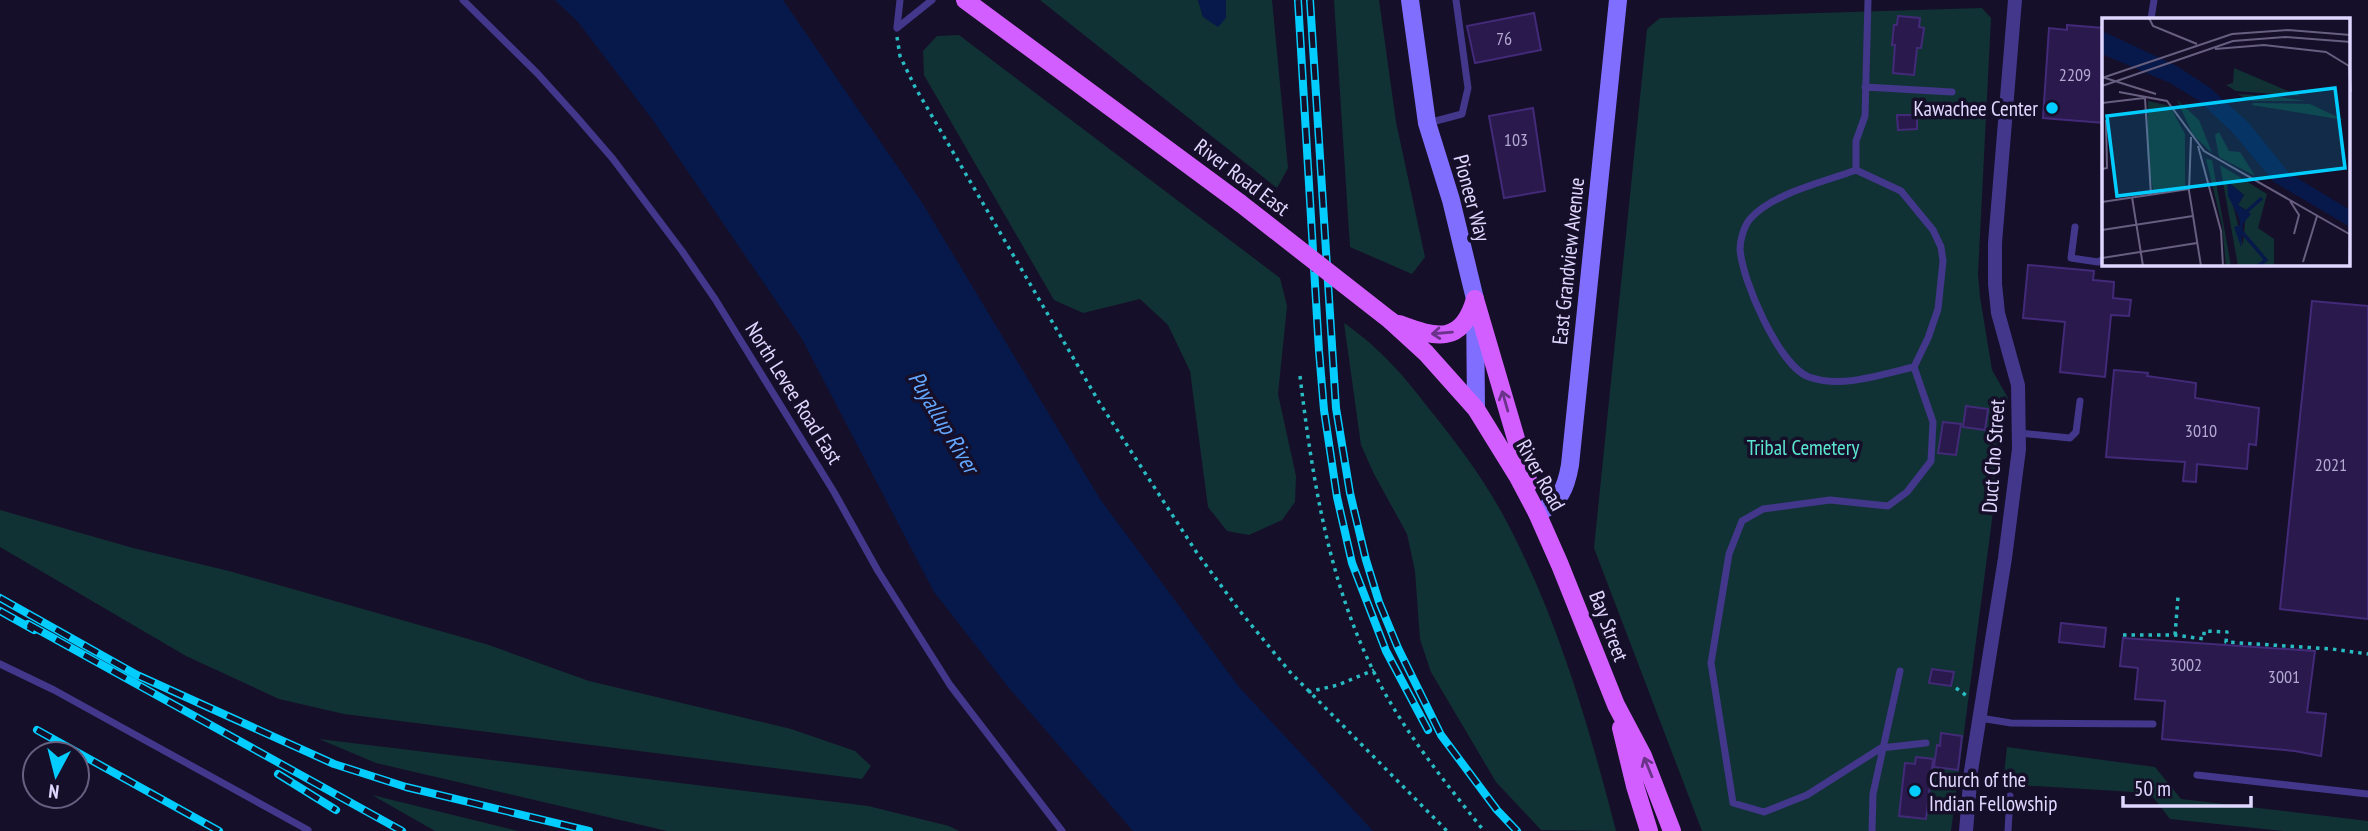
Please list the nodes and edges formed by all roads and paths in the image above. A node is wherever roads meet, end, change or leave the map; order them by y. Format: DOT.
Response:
graph roads {
  1 [pos="463,0"];
  2 [pos="900,0"];
  3 [pos="932,0"];
  4 [pos="965,0"];
  5 [pos="1410,0"];
  6 [pos="1456,0"];
  7 [pos="1618,0"];
  8 [pos="1868,0"];
  9 [pos="2015,0"];
  10 [pos="2154,0"];
  11 [pos="2151,18"];
  12 [pos="897,28"];
  13 [pos="1866,87"];
  14 [pos="1952,92"];
  15 [pos="1427,123"];
  16 [pos="1856,170"];
  17 [pos="2075,227"];
  18 [pos="2102,260"];
  19 [pos="1475,299"];
  20 [pos="1391,321"];
  21 [pos="1914,367"];
  22 [pos="1300,376"];
  23 [pos="2080,401"];
  24 [pos="1476,409"];
  25 [pos="2019,433"];
  26 [pos="1537,513"];
  27 [pos="1560,565"];
  28 [pos="2178,597"];
  29 [pos="2123,635"];
  30 [pos="2175,635"];
  31 [pos="2368,653"];
  32 [pos="0,664"];
  33 [pos="1374,670"];
  34 [pos="1900,671"];
  35 [pos="1308,692"];
  36 [pos="1616,705"];
  37 [pos="1980,718"];
  38 [pos="2153,724"];
  39 [pos="1926,743"];
  40 [pos="1881,748"];
  41 [pos="2197,775"];
  42 [pos="2368,794"];
  43 [pos="2010,796"];
  44 [pos="308,830"];
  45 [pos="1062,831"];
  46 [pos="1447,831"];
  47 [pos="1484,831"];
  48 [pos="1649,831"];
  49 [pos="1672,831"];
  50 [pos="1872,831"];
  51 [pos="1966,831"];
  52 [pos="2008,831"];
  1 -- 45 [label="lane, North Levee Road East"];
  2 -- 12 [label="lane"];
  3 -- 12 [label="lane"];
  4 -- 20 [label="main road, River Road East, bridge"];
  5 -- 15 [label="street, Pioneer Way"];
  6 -- 15 [label="lane"];
  7 -- 26 [label="street, East Grandview Avenue"];
  8 -- 13 [label="lane"];
  9 -- 25 [label="street, Duct Cho Street"];
  10 -- 11 [label="lane"];
  12 -- 35 [label="path"];
  13 -- 14 [label="lane"];
  13 -- 16 [label="lane"];
  15 -- 19 [label="street, Pioneer Way"];
  16 -- 21 [label="lane"];
  16 -- 21 [label="lane"];
  17 -- 18 [label="lane"];
  19 -- 20 [label="main road, one-way"];
  19 -- 24 [label="street, Pioneer Way"];
  26 -- 19 [label="main road, one-way"];
  20 -- 24 [label="main road, River Road East"];
  21 -- 40 [label="lane"];
  22 -- 33 [label="path"];
  23 -- 25 [label="lane"];
  24 -- 26 [label="main road, River Road"];
  25 -- 37 [label="street, Duct Cho Street"];
  26 -- 27 [label="main road, River Road"];
  27 -- 36 [label="main road, Bay Street"];
  28 -- 30 [label="path"];
  29 -- 30 [label="path"];
  30 -- 31 [label="path"];
  32 -- 44 [label="lane"];
  33 -- 35 [label="path"];
  33 -- 47 [label="path"];
  34 -- 40 [label="lane"];
  35 -- 46 [label="path"];
  36 -- 48 [label="main road, Bay Street"];
  49 -- 36 [label="main road, Bay Street, one-way"];
  37 -- 38 [label="lane"];
  37 -- 51 [label="street, Duct Cho Street"];
  39 -- 40 [label="lane"];
  40 -- 50 [label="lane"];
  41 -- 42 [label="lane"];
  43 -- 52 [label="lane"];
}
